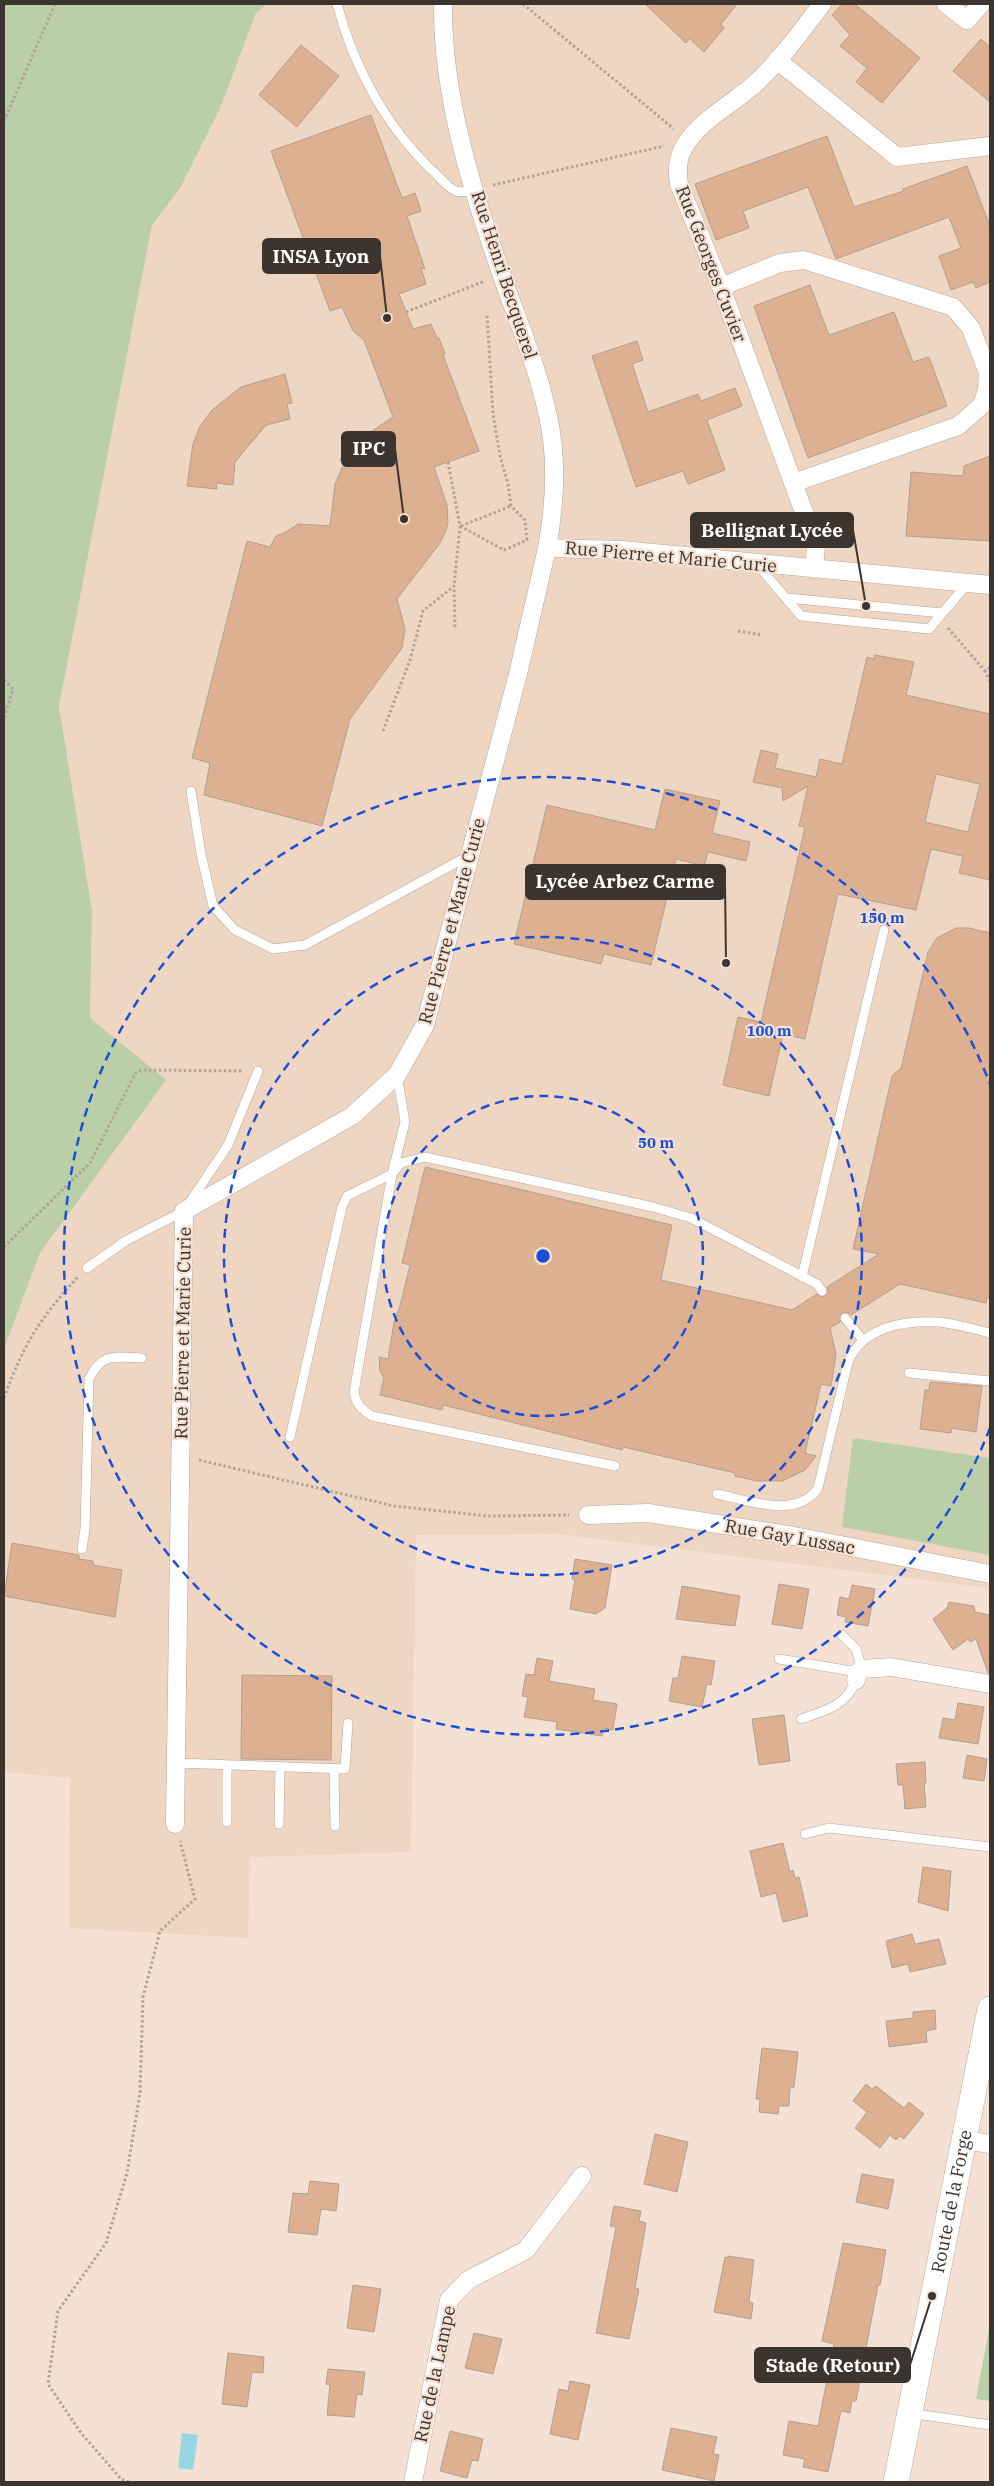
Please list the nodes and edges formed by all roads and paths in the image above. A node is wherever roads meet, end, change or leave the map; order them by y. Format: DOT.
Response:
graph roads {
  1 [pos="55,4"];
  2 [pos="337,4"];
  3 [pos="443,4"];
  4 [pos="523,4"];
  5 [pos="946,4"];
  6 [pos="981,4"];
  7 [pos="820,5"];
  8 [pos="777,60"];
  9 [pos="4,121"];
  10 [pos="688,141"];
  11 [pos="990,146"];
  12 [pos="502,183"];
  13 [pos="475,190"];
  14 [pos="502,275"];
  15 [pos="721,287"];
  16 [pos="406,312"];
  17 [pos="487,314"];
  18 [pos="448,462"];
  19 [pos="793,483"];
  20 [pos="511,506"];
  21 [pos="460,526"];
  22 [pos="547,548"];
  23 [pos="757,564"];
  24 [pos="814,568"];
  25 [pos="968,583"];
  26 [pos="990,585"];
  27 [pos="454,586"];
  28 [pos="787,598"];
  29 [pos="942,613"];
  30 [pos="934,623"];
  31 [pos="455,629"];
  32 [pos="738,631"];
  33 [pos="762,635"];
  34 [pos="990,668"];
  35 [pos="985,671"];
  36 [pos="4,680"];
  37 [pos="990,681"];
  38 [pos="4,718"];
  39 [pos="383,731"];
  40 [pos="191,791"];
  41 [pos="470,854"];
  42 [pos="884,930"];
  43 [pos="258,1071"];
  44 [pos="397,1075"];
  45 [pos="392,1174"];
  46 [pos="184,1210"];
  47 [pos="4,1247"];
  48 [pos="87,1268"];
  49 [pos="802,1277"];
  50 [pos="822,1291"];
  51 [pos="845,1318"];
  52 [pos="990,1333"];
  53 [pos="862,1339"];
  54 [pos="142,1358"];
  55 [pos="909,1373"];
  56 [pos="990,1381"];
  57 [pos="4,1398"];
  58 [pos="290,1437"];
  59 [pos="181,1456"];
  60 [pos="616,1466"];
  61 [pos="717,1494"];
  62 [pos="588,1515"];
  63 [pos="82,1549"];
  64 [pos="990,1574"];
  65 [pos="842,1636"];
  66 [pos="779,1659"];
  67 [pos="859,1674"];
  68 [pos="990,1684"];
  69 [pos="801,1718"];
  70 [pos="348,1723"];
  71 [pos="176,1763"];
  72 [pos="227,1766"];
  73 [pos="280,1767"];
  74 [pos="334,1769"];
  75 [pos="227,1822"];
  76 [pos="175,1824"];
  77 [pos="279,1824"];
  78 [pos="335,1826"];
  79 [pos="805,1834"];
  80 [pos="990,1847"];
  81 [pos="990,2009"];
  82 [pos="964,2140"];
  83 [pos="990,2144"];
  84 [pos="582,2176"];
  85 [pos="910,2413"];
  86 [pos="990,2425"];
  87 [pos="130,2482"];
  88 [pos="413,2482"];
  89 [pos="896,2482"];
  1 -- 9 [label="path"];
  2 -- 13 [label="lane"];
  3 -- 13 [label="street, Rue Henri Becquerel"];
  4 -- 10 [label="path"];
  5 -- 6 [label="street"];
  7 -- 8 [label="street, Rue Georges Cuvier"];
  8 -- 10 [label="street, Rue Georges Cuvier"];
  8 -- 11 [label="street"];
  10 -- 12 [label="path"];
  10 -- 15 [label="street, Rue Georges Cuvier"];
  13 -- 14 [label="street, Rue Henri Becquerel"];
  14 -- 16 [label="path"];
  14 -- 22 [label="street, Rue Henri Becquerel"];
  15 -- 19 [label="street, Rue Georges Cuvier"];
  15 -- 19 [label="street"];
  17 -- 20 [label="path"];
  18 -- 21 [label="path"];
  19 -- 24 [label="street, Rue Georges Cuvier"];
  20 -- 21 [label="path"];
  20 -- 21 [label="path"];
  21 -- 27 [label="path"];
  22 -- 23 [label="street, Rue Pierre et Marie Curie"];
  22 -- 41 [label="street, Rue Pierre et Marie Curie"];
  23 -- 24 [label="street, Rue Pierre et Marie Curie"];
  23 -- 28 [label="lane"];
  24 -- 25 [label="street, Rue Pierre et Marie Curie"];
  25 -- 26 [label="street, Rue Pierre et Marie Curie"];
  25 -- 29 [label="lane"];
  27 -- 31 [label="path"];
  27 -- 39 [label="path"];
  28 -- 29 [label="lane"];
  28 -- 30 [label="lane"];
  29 -- 30 [label="lane"];
  30 -- 35 [label="path"];
  32 -- 33 [label="path"];
  34 -- 35 [label="path"];
  35 -- 37 [label="path"];
  36 -- 38 [label="path"];
  40 -- 41 [label="lane"];
  41 -- 44 [label="street, Rue Pierre et Marie Curie"];
  42 -- 49 [label="lane"];
  43 -- 46 [label="lane"];
  43 -- 47 [label="path"];
  44 -- 45 [label="lane"];
  44 -- 46 [label="street, Rue Pierre et Marie Curie"];
  45 -- 49 [label="lane"];
  45 -- 58 [label="lane"];
  45 -- 60 [label="lane"];
  46 -- 48 [label="lane"];
  46 -- 59 [label="street, Rue Pierre et Marie Curie"];
  48 -- 57 [label="path"];
  49 -- 50 [label="lane"];
  51 -- 53 [label="lane"];
  52 -- 53 [label="lane"];
  53 -- 61 [label="lane"];
  54 -- 63 [label="lane"];
  55 -- 56 [label="lane"];
  59 -- 62 [label="path"];
  59 -- 71 [label="street, Rue Pierre et Marie Curie"];
  62 -- 64 [label="street, Rue Gay Lussac"];
  65 -- 67 [label="lane"];
  66 -- 67 [label="lane"];
  67 -- 68 [label="street"];
  67 -- 69 [label="lane"];
  70 -- 74 [label="lane"];
  71 -- 72 [label="lane"];
  71 -- 76 [label="street, Rue Pierre et Marie Curie"];
  72 -- 73 [label="lane"];
  72 -- 75 [label="lane"];
  73 -- 74 [label="lane"];
  73 -- 77 [label="lane"];
  74 -- 78 [label="lane"];
  76 -- 87 [label="path"];
  79 -- 80 [label="lane"];
  81 -- 82 [label="main road, Route de la Forge"];
  82 -- 83 [label="street"];
  82 -- 85 [label="main road, Route de la Forge"];
  84 -- 88 [label="street, Rue de la Lampe"];
  85 -- 86 [label="lane"];
  85 -- 89 [label="main road, Route de la Forge"];
}
